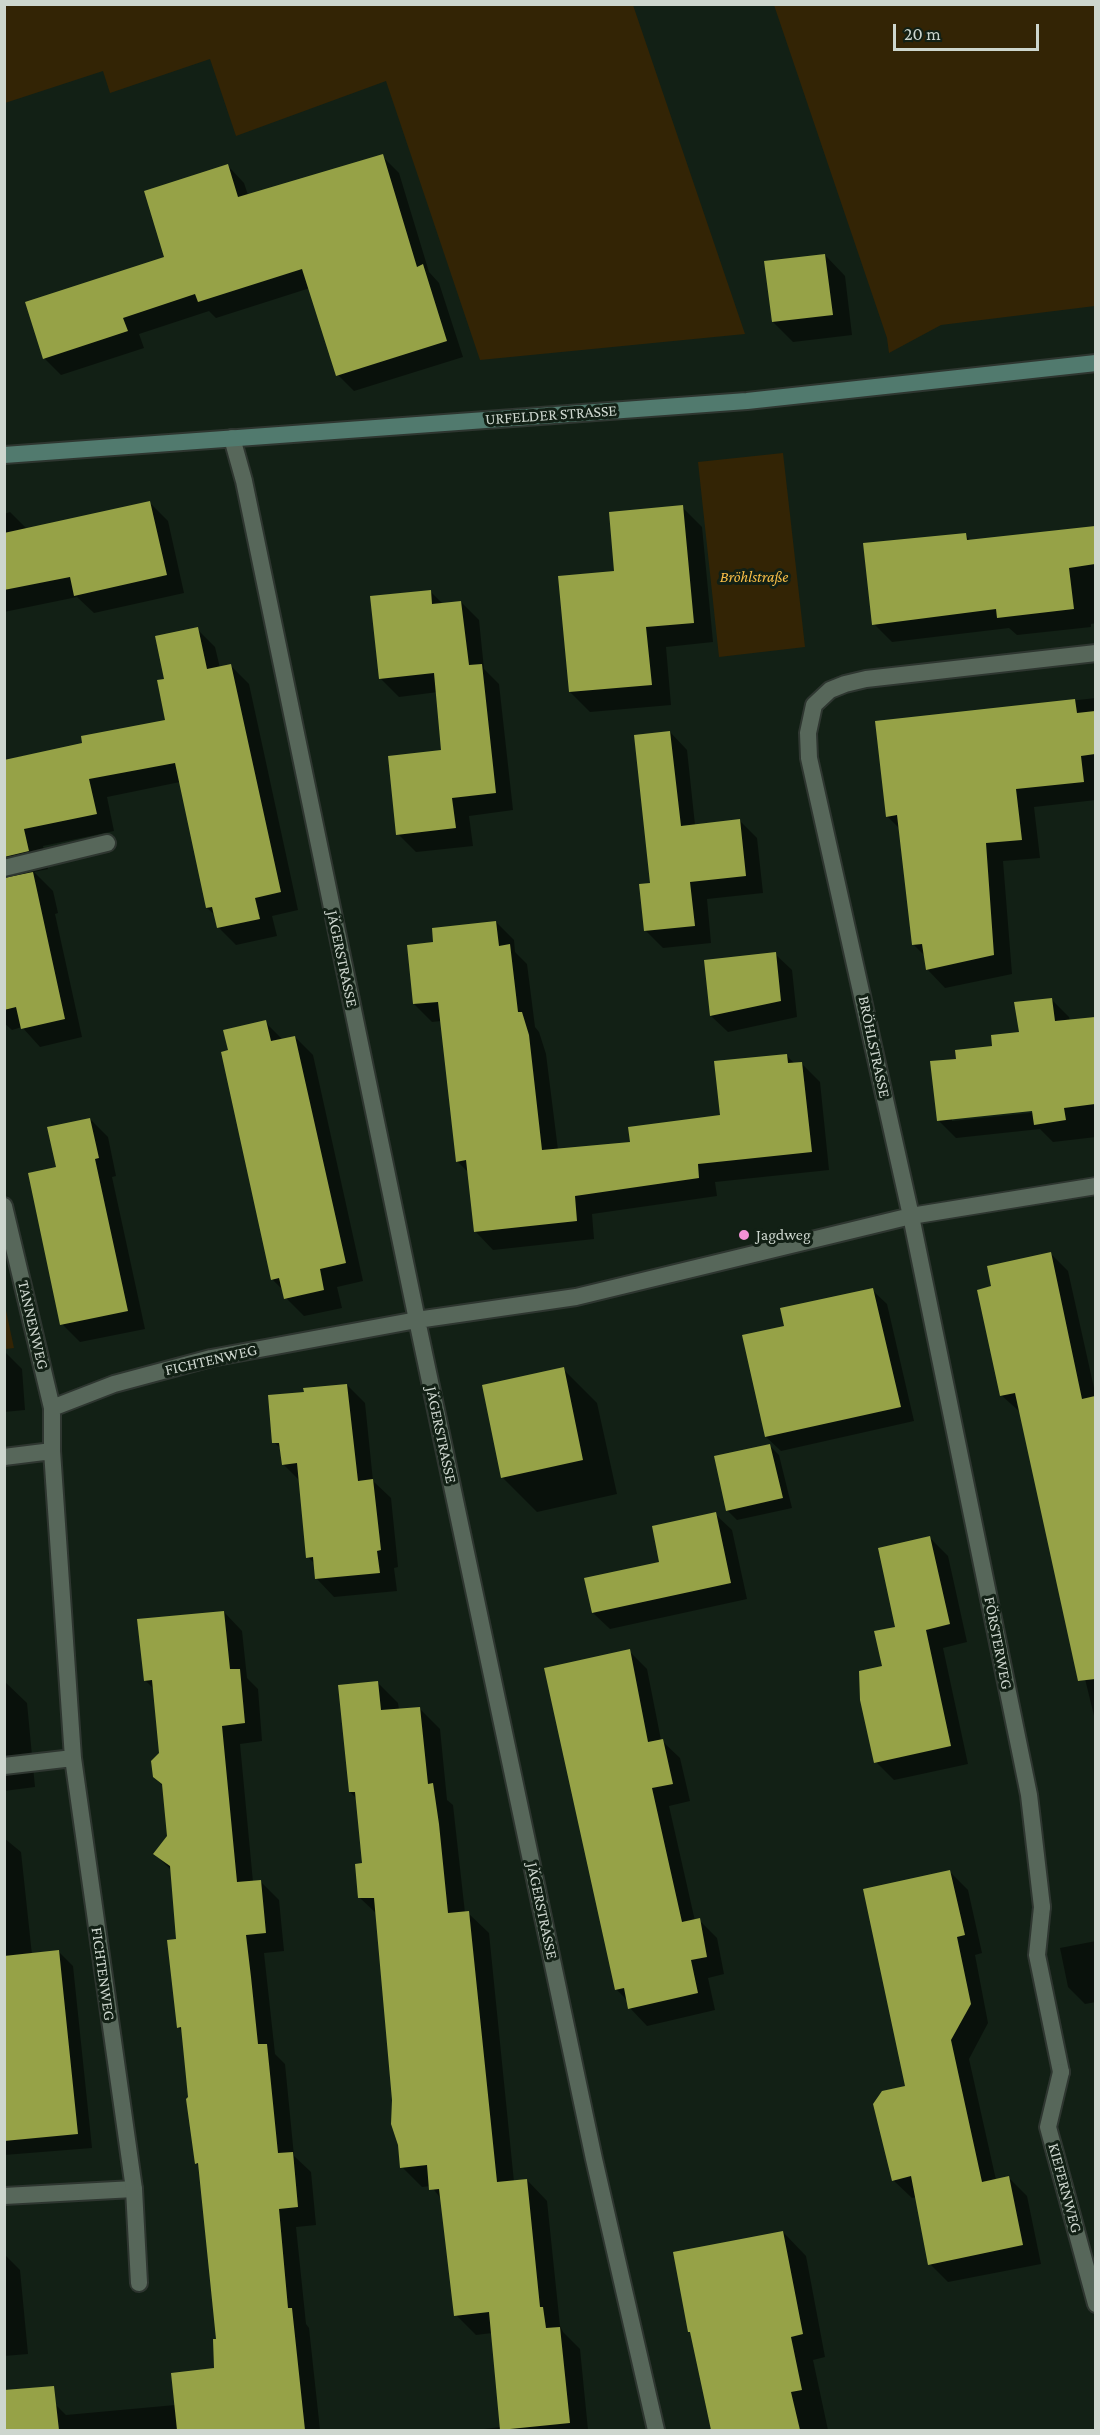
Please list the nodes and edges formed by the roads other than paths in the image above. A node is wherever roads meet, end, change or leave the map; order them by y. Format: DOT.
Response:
graph roads {
  1 [pos="1095,363"];
  2 [pos="232,438"];
  3 [pos="4,455"];
  4 [pos="1095,653"];
  5 [pos="107,843"];
  6 [pos="4,867"];
  7 [pos="1095,1186"];
  8 [pos="4,1206"];
  9 [pos="911,1216"];
  10 [pos="417,1320"];
  11 [pos="52,1408"];
  12 [pos="52,1451"];
  13 [pos="4,1457"];
  14 [pos="72,1758"];
  15 [pos="4,1766"];
  16 [pos="1061,2072"];
  17 [pos="134,2189"];
  18 [pos="4,2196"];
  19 [pos="139,2283"];
  20 [pos="1095,2304"];
  21 [pos="656,2430"];
  1 -- 2 [label="main road, URFELDER STRASSE"];
  2 -- 3 [label="main road, URFELDER STRASSE"];
  2 -- 10 [label="street, JÄGERSTRASSE"];
  4 -- 9 [label="street, BRÖHLSTRASSE"];
  5 -- 6 [label="street"];
  7 -- 9 [label="street"];
  8 -- 11 [label="street, TANNENWEG"];
  9 -- 10 [label="street"];
  9 -- 16 [label="street, FÖRSTERWEG"];
  10 -- 11 [label="street, FICHTENWEG"];
  10 -- 21 [label="street, JÄGERSTRASSE"];
  11 -- 12 [label="street, FICHTENWEG"];
  12 -- 13 [label="street"];
  12 -- 14 [label="street, FICHTENWEG"];
  14 -- 15 [label="street"];
  14 -- 17 [label="street, FICHTENWEG"];
  16 -- 20 [label="street, KIEFERNWEG"];
  17 -- 18 [label="street"];
  17 -- 19 [label="street, FICHTENWEG"];
}
